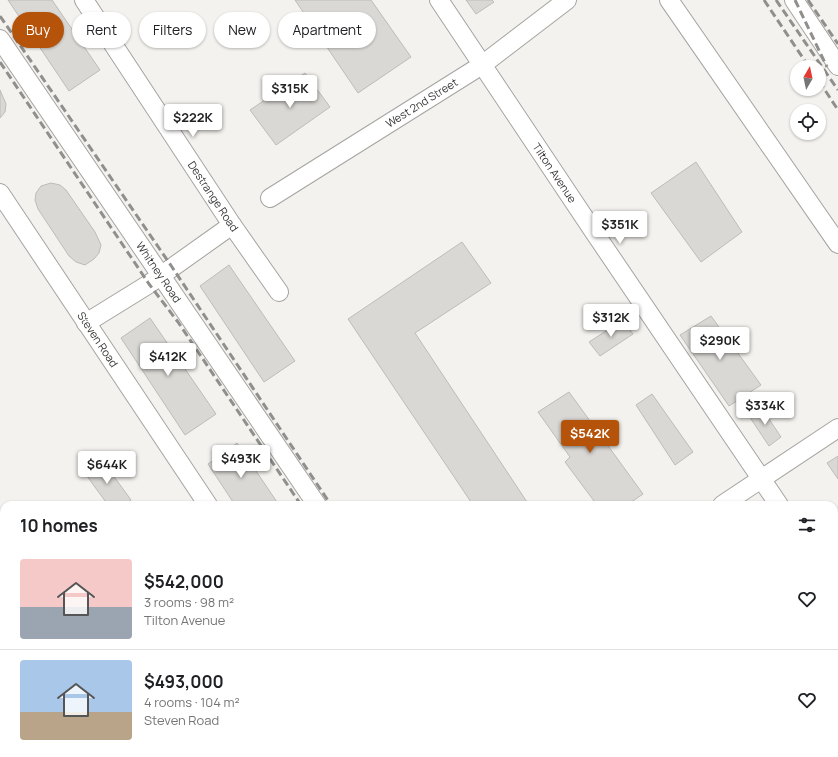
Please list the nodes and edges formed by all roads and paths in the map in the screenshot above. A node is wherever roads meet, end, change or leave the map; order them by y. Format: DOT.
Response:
graph roads {
  1 [pos="84,0"];
  2 [pos="438,0"];
  3 [pos="567,0"];
  4 [pos="669,0"];
  5 [pos="794,0"];
  6 [pos="0,39"];
  7 [pos="482,65"];
  8 [pos="838,66"];
  9 [pos="0,193"];
  10 [pos="270,198"];
  11 [pos="232,225"];
  12 [pos="838,244"];
  13 [pos="161,276"];
  14 [pos="279,292"];
  15 [pos="86,323"];
  16 [pos="838,428"];
  17 [pos="761,479"];
  18 [pos="205,501"];
  19 [pos="314,501"];
  20 [pos="728,501"];
  21 [pos="776,501"];
  1 -- 11 [label="street, Destrange Road"];
  2 -- 7 [label="street, Tilton Avenue"];
  3 -- 7 [label="street, West 2nd Street"];
  4 -- 12 [label="street"];
  5 -- 8 [label="street"];
  6 -- 13 [label="street, Whitney Road"];
  7 -- 10 [label="street, West 2nd Street"];
  7 -- 17 [label="street, Tilton Avenue"];
  9 -- 15 [label="street, Steven Road"];
  11 -- 13 [label="street"];
  11 -- 14 [label="street, Destrange Road"];
  13 -- 15 [label="street"];
  13 -- 19 [label="street, Whitney Road"];
  15 -- 18 [label="street, Steven Road"];
  16 -- 17 [label="street"];
  17 -- 20 [label="street"];
  17 -- 21 [label="street, Tilton Avenue"];
}
